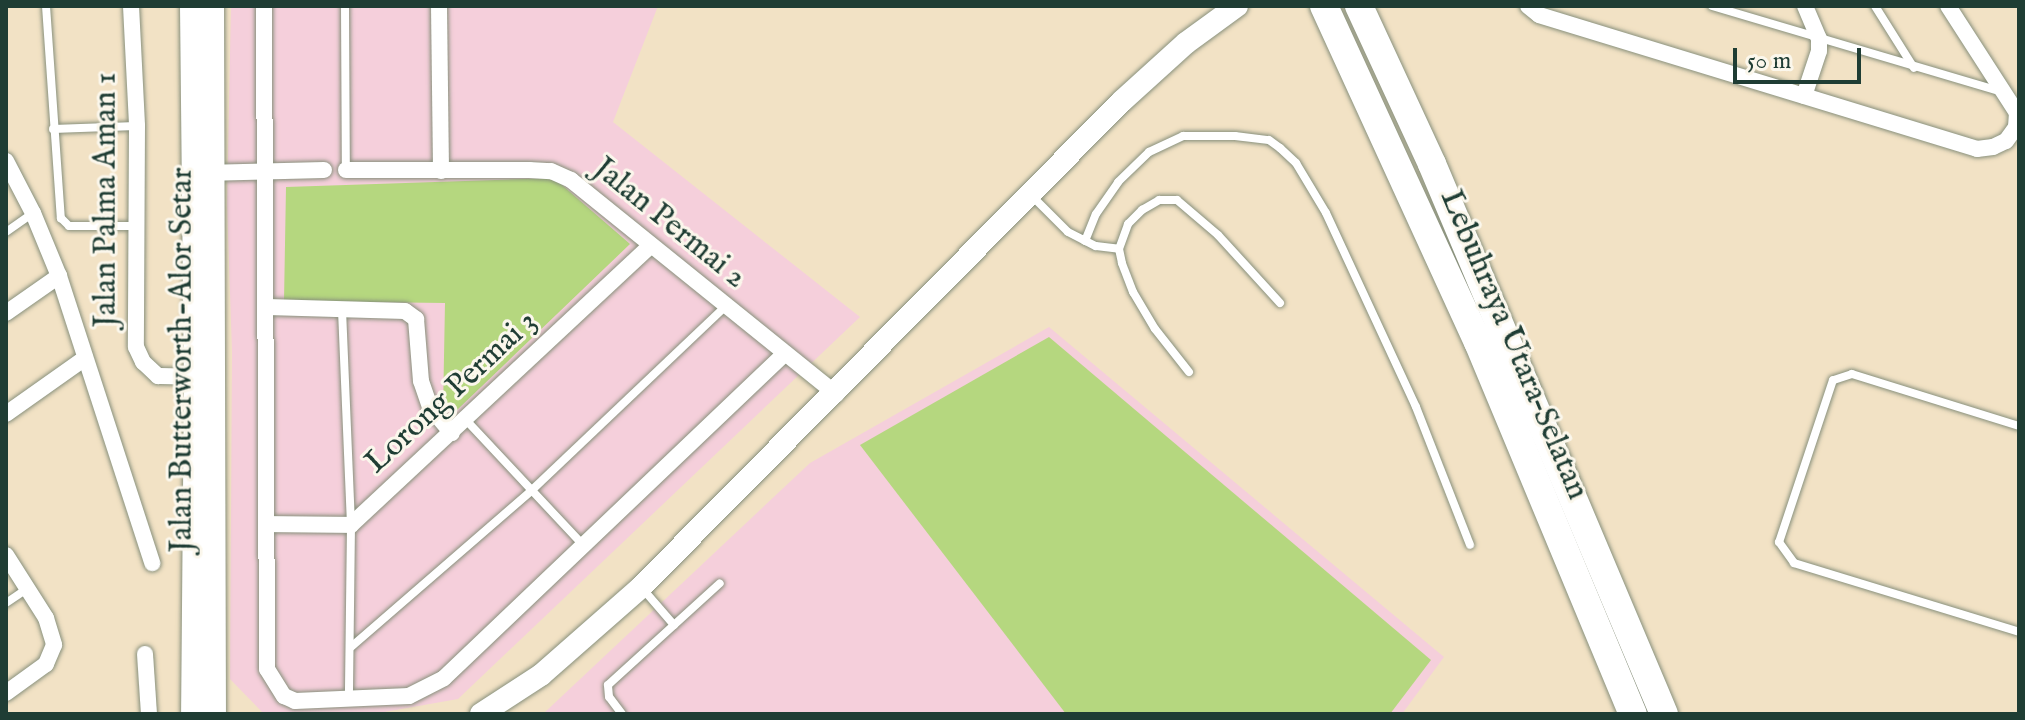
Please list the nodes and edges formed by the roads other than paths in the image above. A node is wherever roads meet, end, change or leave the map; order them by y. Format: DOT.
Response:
graph roads {
  1 [pos="46,6"];
  2 [pos="131,6"];
  3 [pos="192,6"];
  4 [pos="212,6"];
  5 [pos="264,6"];
  6 [pos="345,6"];
  7 [pos="439,6"];
  8 [pos="1237,6"];
  9 [pos="1324,6"];
  10 [pos="1359,6"];
  11 [pos="1528,6"];
  12 [pos="1568,6"];
  13 [pos="1712,6"];
  14 [pos="1805,6"];
  15 [pos="1875,6"];
  16 [pos="1948,6"];
  17 [pos="1554,19"];
  18 [pos="1819,39"];
  19 [pos="1915,69"];
  20 [pos="2004,92"];
  21 [pos="1804,96"];
  22 [pos="137,126"];
  23 [pos="53,129"];
  24 [pos="6,161"];
  25 [pos="324,170"];
  26 [pos="346,170"];
  27 [pos="265,171"];
  28 [pos="441,171"];
  29 [pos="205,173"];
  30 [pos="1030,194"];
  31 [pos="33,213"];
  32 [pos="138,226"];
  33 [pos="6,232"];
  34 [pos="1085,241"];
  35 [pos="651,245"];
  36 [pos="1119,249"];
  37 [pos="59,276"];
  38 [pos="1280,303"];
  39 [pos="727,306"];
  40 [pos="267,307"];
  41 [pos="342,310"];
  42 [pos="6,313"];
  43 [pos="785,353"];
  44 [pos="85,358"];
  45 [pos="1189,372"];
  46 [pos="206,378"];
  47 [pos="836,394"];
  48 [pos="6,414"];
  49 [pos="466,420"];
  50 [pos="2019,426"];
  51 [pos="452,433"];
  52 [pos="532,490"];
  53 [pos="269,524"];
  54 [pos="351,525"];
  55 [pos="1470,545"];
  56 [pos="585,547"];
  57 [pos="6,555"];
  58 [pos="152,563"];
  59 [pos="720,583"];
  60 [pos="641,587"];
  61 [pos="28,588"];
  62 [pos="6,603"];
  63 [pos="674,625"];
  64 [pos="2019,632"];
  65 [pos="351,647"];
  66 [pos="145,654"];
  67 [pos="215,677"];
  68 [pos="6,693"];
  69 [pos="349,700"];
  70 [pos="149,714"];
  71 [pos="193,714"];
  72 [pos="214,714"];
  73 [pos="233,714"];
  74 [pos="481,714"];
  75 [pos="622,714"];
  76 [pos="1633,714"];
  77 [pos="1664,714"];
  1 -- 23 [label="lane"];
  2 -- 22 [label="street, Jalan Palma Aman 1"];
  3 -- 29 [label="main road, Jalan Butterworth-Alor Setar"];
  4 -- 29 [label="main road, Jalan Butterworth-Alor Setar"];
  5 -- 27 [label="street"];
  6 -- 26 [label="lane"];
  7 -- 28 [label="street"];
  8 -- 30 [label="main road"];
  9 -- 76 [label="highway, Lebuhraya Utara–Selatan"];
  10 -- 77 [label="highway, Lebuhraya Utara–Selatan"];
  11 -- 17 [label="street"];
  12 -- 17 [label="street"];
  13 -- 18 [label="lane"];
  14 -- 18 [label="street"];
  15 -- 19 [label="lane"];
  16 -- 20 [label="street"];
  17 -- 21 [label="street"];
  18 -- 19 [label="lane"];
  18 -- 21 [label="street"];
  19 -- 20 [label="lane"];
  20 -- 21 [label="street"];
  22 -- 23 [label="lane"];
  22 -- 32 [label="street, Jalan Palma Aman 1"];
  23 -- 32 [label="lane"];
  24 -- 31 [label="street"];
  25 -- 27 [label="street"];
  26 -- 28 [label="street, Jalan Permai 2"];
  27 -- 29 [label="street"];
  27 -- 40 [label="street"];
  28 -- 35 [label="street, Jalan Permai 2"];
  29 -- 46 [label="main road, Jalan Butterworth-Alor Setar"];
  30 -- 34 [label="lane"];
  30 -- 47 [label="main road"];
  31 -- 33 [label="lane"];
  31 -- 37 [label="street"];
  32 -- 46 [label="street, Jalan Palma Aman 1"];
  34 -- 36 [label="lane"];
  34 -- 55 [label="lane"];
  35 -- 39 [label="street, Jalan Permai 2"];
  35 -- 49 [label="street, Lorong Permai 3"];
  36 -- 38 [label="lane"];
  36 -- 45 [label="lane"];
  37 -- 42 [label="street"];
  37 -- 44 [label="street"];
  39 -- 43 [label="street, Jalan Permai 2"];
  39 -- 52 [label="lane"];
  40 -- 41 [label="street"];
  40 -- 53 [label="street"];
  41 -- 51 [label="street"];
  41 -- 54 [label="lane"];
  43 -- 47 [label="street, Jalan Permai 2"];
  43 -- 56 [label="street"];
  44 -- 48 [label="street"];
  44 -- 58 [label="street"];
  46 -- 67 [label="main road, Jalan Butterworth-Alor Setar"];
  46 -- 71 [label="main road, Jalan Butterworth-Alor Setar"];
  47 -- 60 [label="main road"];
  49 -- 51 [label="street, Lorong Permai 3"];
  49 -- 52 [label="lane"];
  50 -- 64 [label="lane"];
  51 -- 54 [label="street, Lorong Permai 3"];
  52 -- 56 [label="lane"];
  52 -- 65 [label="lane"];
  53 -- 54 [label="street"];
  53 -- 69 [label="street"];
  54 -- 65 [label="lane"];
  56 -- 69 [label="street"];
  57 -- 61 [label="street"];
  59 -- 63 [label="lane"];
  60 -- 63 [label="lane"];
  60 -- 74 [label="main road"];
  61 -- 62 [label="lane"];
  61 -- 68 [label="street"];
  63 -- 75 [label="lane"];
  65 -- 69 [label="lane"];
  66 -- 70 [label="street"];
  67 -- 72 [label="main road, Jalan Butterworth-Alor Setar"];
  67 -- 73 [label="main road"];
}
